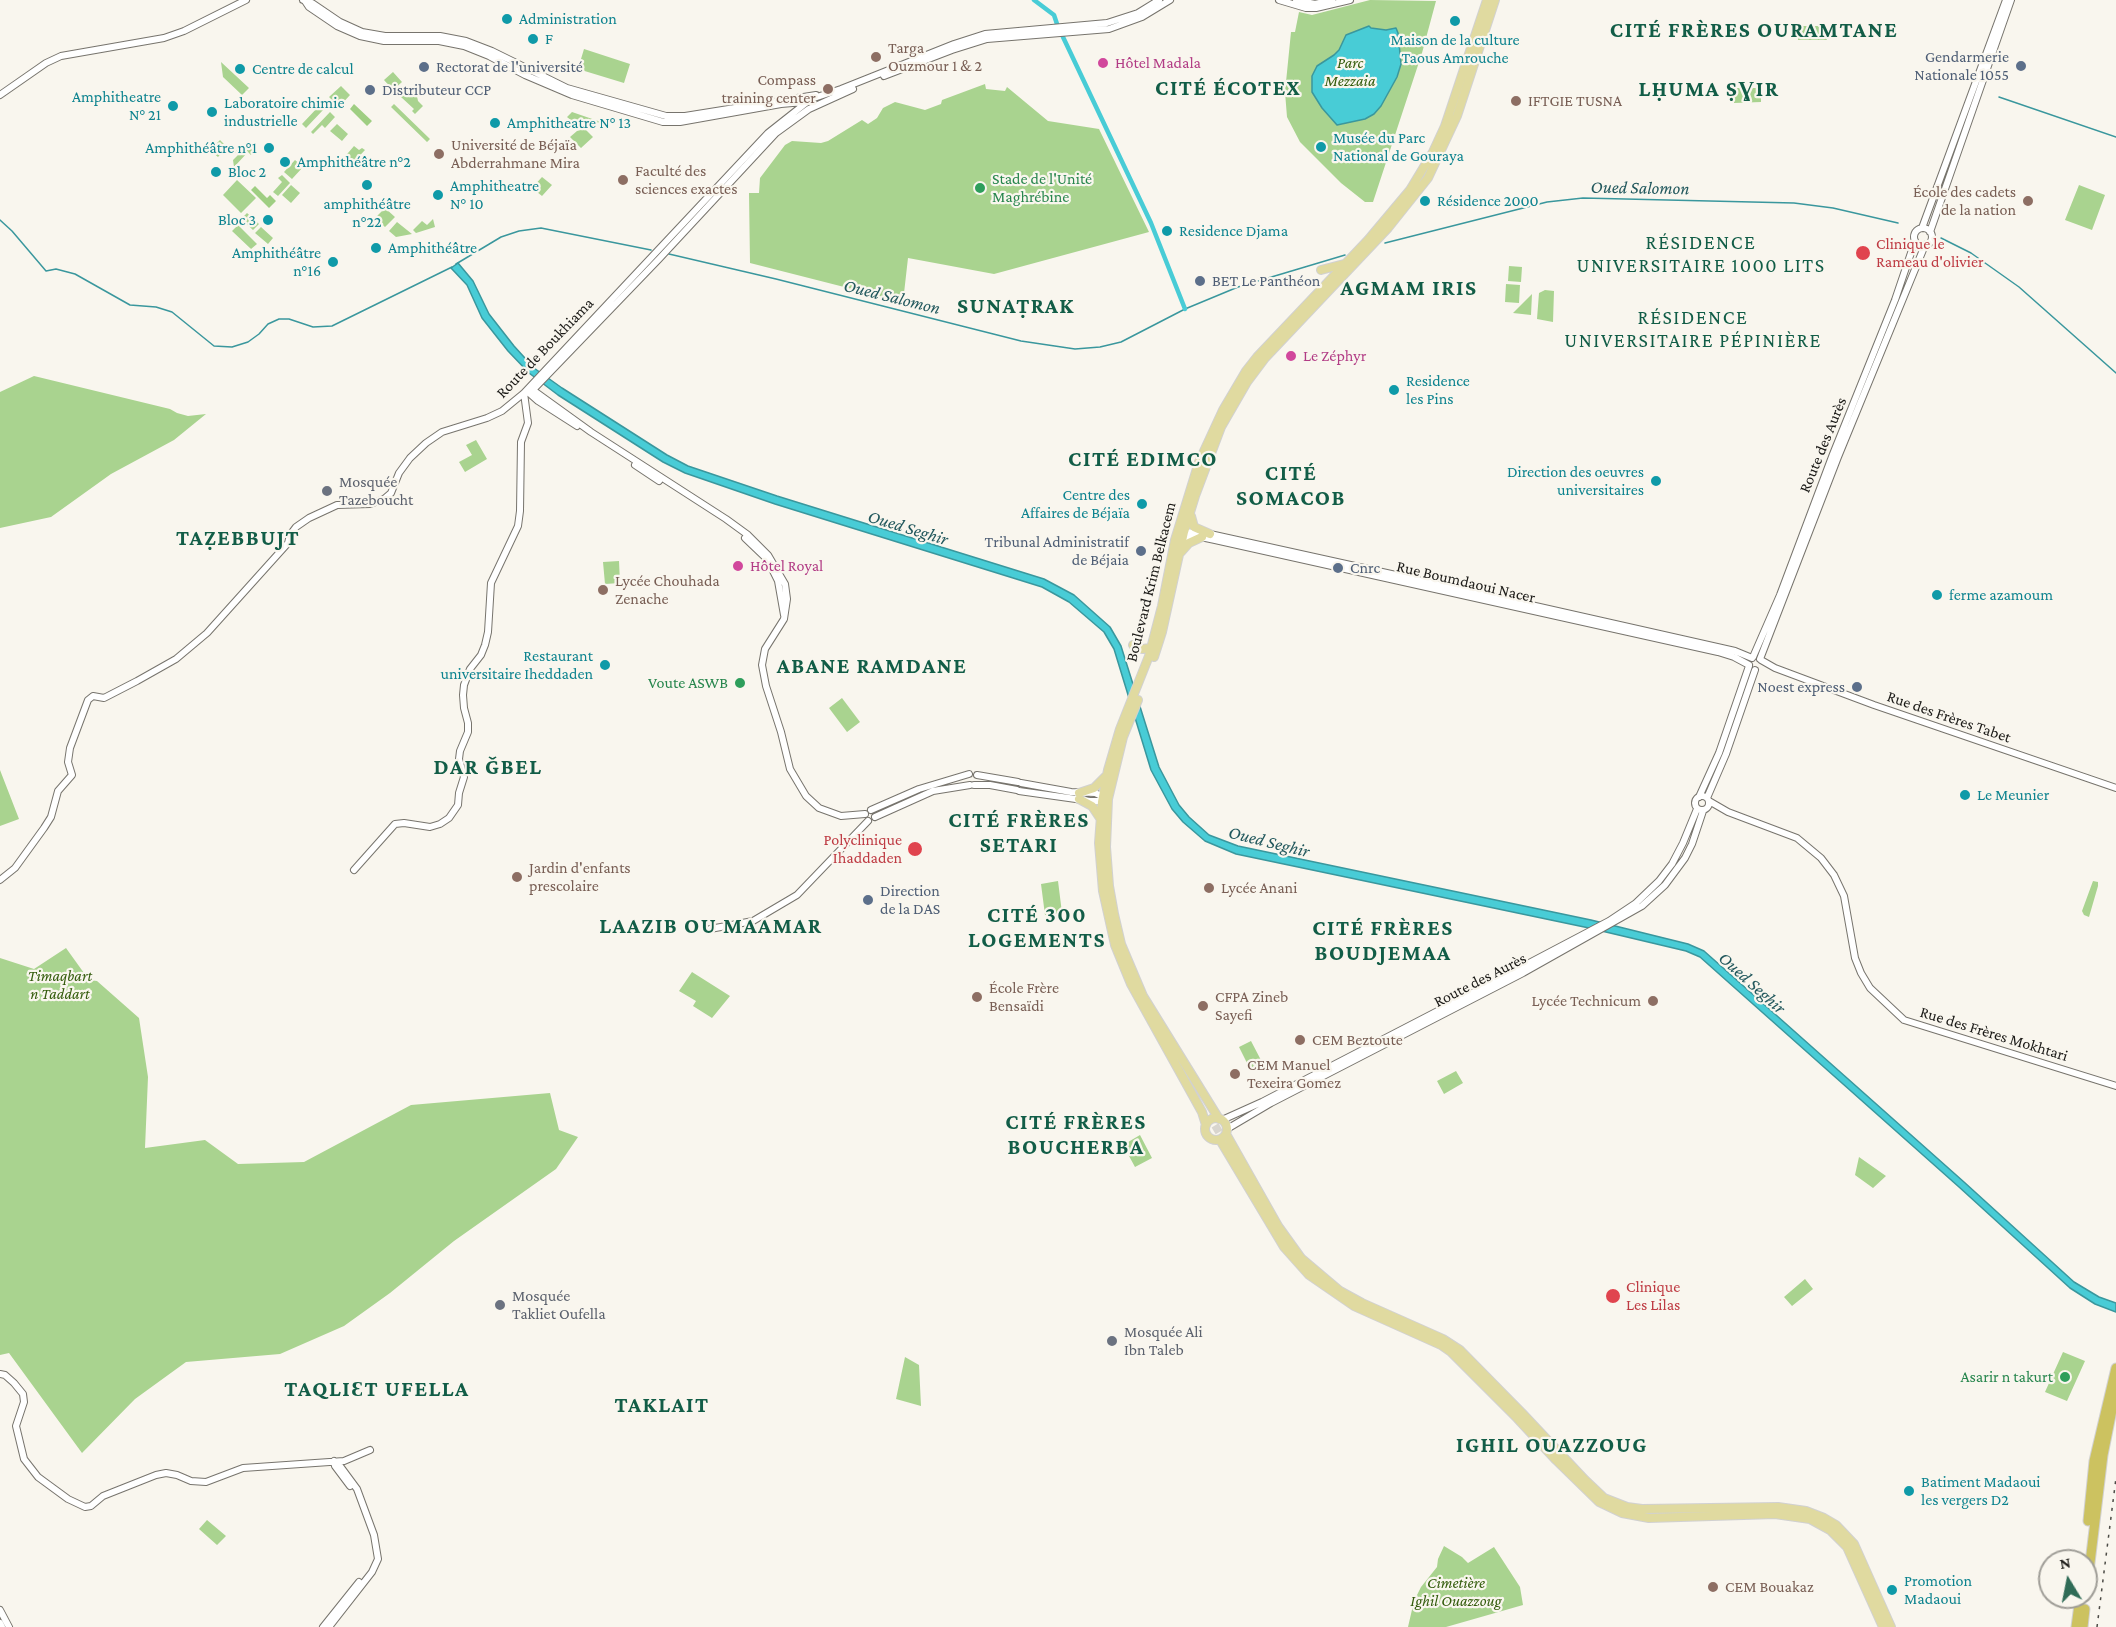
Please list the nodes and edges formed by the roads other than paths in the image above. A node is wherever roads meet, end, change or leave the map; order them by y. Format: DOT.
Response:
graph roads {
  1 [pos="246,0"];
  2 [pos="1159,0"];
  3 [pos="1170,0"];
  4 [pos="1279,0"];
  5 [pos="1296,0"];
  6 [pos="1332,0"];
  7 [pos="1350,0"];
  8 [pos="1487,0"];
  9 [pos="1495,0"];
  10 [pos="2006,0"];
  11 [pos="2011,0"];
  12 [pos="304,1"];
  13 [pos="1067,30"];
  14 [pos="426,37"];
  15 [pos="0,95"];
  16 [pos="816,95"];
  17 [pos="825,100"];
  18 [pos="807,102"];
  19 [pos="787,103"];
  20 [pos="813,106"];
  21 [pos="791,114"];
  22 [pos="1922,228"];
  23 [pos="1930,232"];
  24 [pos="1915,241"];
  25 [pos="1925,245"];
  26 [pos="664,248"];
  27 [pos="1345,264"];
  28 [pos="1321,270"];
  29 [pos="530,389"];
  30 [pos="1191,508"];
  31 [pos="1810,523"];
  32 [pos="1180,535"];
  33 [pos="1206,536"];
  34 [pos="1179,555"];
  35 [pos="1133,645"];
  36 [pos="1152,648"];
  37 [pos="1756,659"];
  38 [pos="1753,668"];
  39 [pos="1775,668"];
  40 [pos="1145,675"];
  41 [pos="1131,710"];
  42 [pos="969,774"];
  43 [pos="977,775"];
  44 [pos="1106,776"];
  45 [pos="1020,783"];
  46 [pos="972,784"];
  47 [pos="2116,788"];
  48 [pos="1018,790"];
  49 [pos="1079,796"];
  50 [pos="1699,797"];
  51 [pos="1104,799"];
  52 [pos="1708,800"];
  53 [pos="1702,810"];
  54 [pos="1728,812"];
  55 [pos="868,815"];
  56 [pos="1101,819"];
  57 [pos="354,870"];
  58 [pos="0,880"];
  59 [pos="710,929"];
  60 [pos="1587,935"];
  61 [pos="1161,1031"];
  62 [pos="2116,1086"];
  63 [pos="1209,1115"];
  64 [pos="1220,1120"];
  65 [pos="1206,1125"];
  66 [pos="1225,1137"];
  67 [pos="1275,1227"];
  68 [pos="2116,1368"];
  69 [pos="0,1374"];
  70 [pos="2116,1390"];
  71 [pos="370,1450"];
  72 [pos="334,1461"];
  73 [pos="2085,1549"];
  74 [pos="2092,1549"];
  75 [pos="2078,1609"];
  76 [pos="2085,1609"];
  77 [pos="0,1610"];
  78 [pos="9,1627"];
  79 [pos="323,1627"];
  80 [pos="329,1627"];
  81 [pos="1883,1627"];
  82 [pos="1891,1627"];
  83 [pos="2076,1627"];
  84 [pos="2083,1627"];
  1 -- 15 [label="street"];
  2 -- 13 [label="street"];
  3 -- 13 [label="street"];
  4 -- 7 [label="street"];
  5 -- 6 [label="street"];
  8 -- 27 [label="main road, Boulevard Krim Belkacem"];
  9 -- 30 [label="main road, Boulevard Krim Belkacem"];
  10 -- 22 [label="street"];
  11 -- 23 [label="street"];
  12 -- 14 [label="street"];
  13 -- 16 [label="street, Route de Boukhiama"];
  13 -- 17 [label="street, Route de Boukhiama"];
  14 -- 16 [label="street"];
  14 -- 19 [label="street"];
  16 -- 17 [label="street"];
  16 -- 18 [label="street, Route de Boukhiama"];
  17 -- 20 [label="street, Route de Boukhiama"];
  18 -- 19 [label="street"];
  18 -- 20 [label="street"];
  18 -- 21 [label="street, Route de Boukhiama"];
  19 -- 21 [label="street"];
  20 -- 26 [label="street, Route de Boukhiama"];
  21 -- 26 [label="street, Route de Boukhiama"];
  22 -- 23 [label="street"];
  22 -- 24 [label="street"];
  23 -- 25 [label="street"];
  24 -- 25 [label="street"];
  24 -- 31 [label="street, Route des Aurès"];
  25 -- 31 [label="street, Route des Aurès"];
  26 -- 29 [label="street, Route de Boukhiama"];
  27 -- 28 [label="main road"];
  27 -- 32 [label="main road, Boulevard Krim Belkacem"];
  29 -- 55 [label="street"];
  29 -- 57 [label="street"];
  29 -- 58 [label="street, Route de Boukhiama"];
  30 -- 32 [label="main road, Boulevard Krim Belkacem"];
  30 -- 33 [label="main road"];
  31 -- 37 [label="street, Route des Aurès"];
  32 -- 33 [label="street, Rue Boumdaoui Nacer"];
  32 -- 34 [label="main road, Boulevard Krim Belkacem"];
  32 -- 36 [label="main road, Boulevard Krim Belkacem"];
  33 -- 34 [label="main road"];
  33 -- 37 [label="street, Rue Boumdaoui Nacer"];
  33 -- 38 [label="street, Rue Boumdaoui Nacer"];
  34 -- 40 [label="main road, Boulevard Krim Belkacem"];
  35 -- 36 [label="main road"];
  36 -- 40 [label="main road, Boulevard Krim Belkacem"];
  37 -- 38 [label="street"];
  37 -- 38 [label="street"];
  37 -- 39 [label="street, Rue des Frères Tabet"];
  38 -- 39 [label="street, Rue des Frères Tabet"];
  38 -- 50 [label="street"];
  38 -- 52 [label="street"];
  39 -- 47 [label="street, Rue des Frères Tabet"];
  40 -- 41 [label="main road, Boulevard Krim Belkacem"];
  41 -- 44 [label="main road, Boulevard Krim Belkacem"];
  41 -- 51 [label="main road, Boulevard Krim Belkacem"];
  42 -- 43 [label="street"];
  42 -- 46 [label="street"];
  42 -- 55 [label="street"];
  43 -- 45 [label="street"];
  43 -- 46 [label="street"];
  44 -- 49 [label="main road"];
  44 -- 51 [label="main road, Boulevard Krim Belkacem"];
  45 -- 48 [label="street"];
  45 -- 49 [label="street"];
  46 -- 48 [label="street"];
  46 -- 55 [label="street"];
  48 -- 49 [label="street"];
  49 -- 51 [label="street"];
  49 -- 56 [label="main road"];
  50 -- 52 [label="street"];
  50 -- 53 [label="street"];
  51 -- 56 [label="main road, Boulevard Krim Belkacem"];
  51 -- 61 [label="main road, Boulevard Krim Belkacem"];
  52 -- 53 [label="street"];
  52 -- 54 [label="street, Rue des Frères Mokhtari"];
  53 -- 54 [label="street, Rue des Frères Mokhtari"];
  53 -- 60 [label="street, Route des Aurès"];
  54 -- 62 [label="street, Rue des Frères Mokhtari"];
  55 -- 59 [label="street"];
  56 -- 61 [label="main road, Boulevard Krim Belkacem"];
  60 -- 64 [label="street, Route des Aurès"];
  60 -- 66 [label="street, Route des Aurès"];
  61 -- 63 [label="main road"];
  61 -- 64 [label="main road, Boulevard Krim Belkacem"];
  61 -- 65 [label="main road, Boulevard Krim Belkacem"];
  64 -- 65 [label="main road"];
  64 -- 66 [label="main road"];
  65 -- 66 [label="main road"];
  66 -- 67 [label="main road"];
  66 -- 67 [label="main road"];
  67 -- 81 [label="main road"];
  67 -- 82 [label="main road"];
  68 -- 73 [label="highway"];
  69 -- 72 [label="street"];
  70 -- 74 [label="highway"];
  71 -- 72 [label="street"];
  72 -- 79 [label="street"];
  72 -- 80 [label="street"];
  75 -- 83 [label="highway"];
  76 -- 84 [label="highway"];
  77 -- 78 [label="street"];
}
